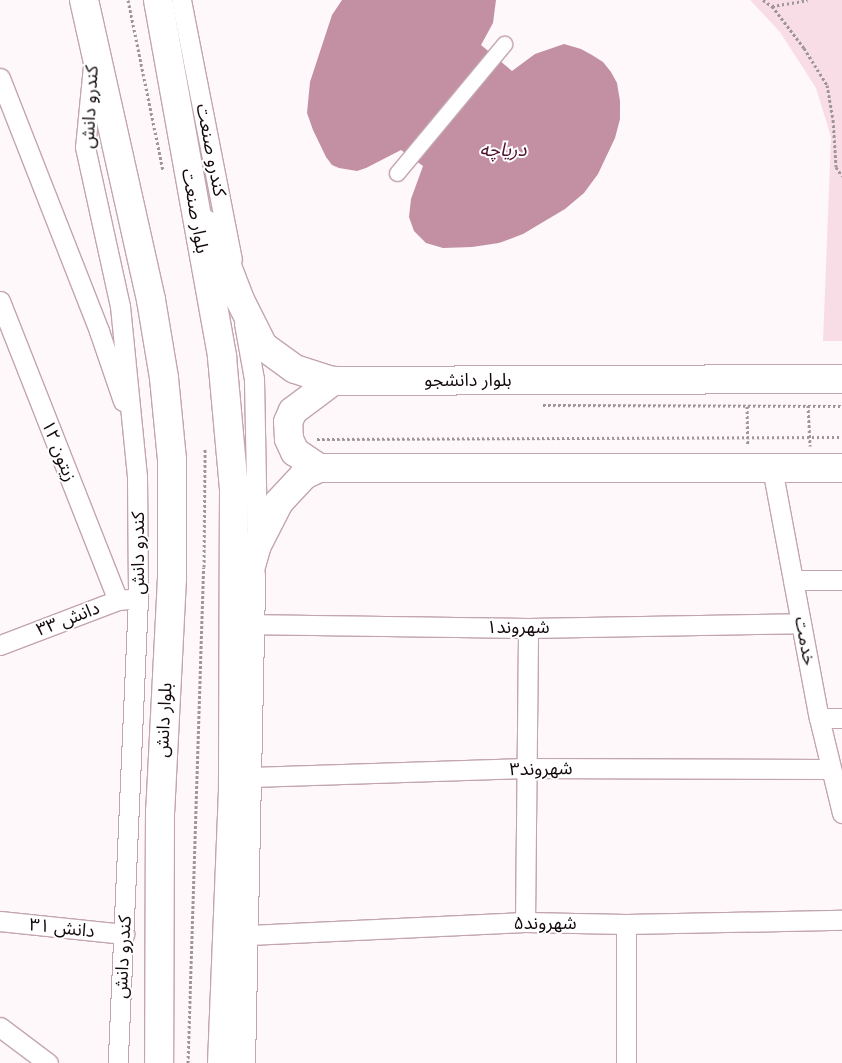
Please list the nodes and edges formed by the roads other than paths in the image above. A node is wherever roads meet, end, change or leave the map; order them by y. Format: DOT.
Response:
graph roads {
  1 [pos="84,0"];
  2 [pos="158,0"];
  3 [pos="181,0"];
  4 [pos="504,44"];
  5 [pos="94,47"];
  6 [pos="0,78"];
  7 [pos="202,105"];
  8 [pos="183,143"];
  9 [pos="397,173"];
  10 [pos="193,203"];
  11 [pos="240,300"];
  12 [pos="0,301"];
  13 [pos="842,379"];
  14 [pos="333,381"];
  15 [pos="134,433"];
  16 [pos="319,468"];
  17 [pos="760,468"];
  18 [pos="842,468"];
  19 [pos="257,544"];
  20 [pos="793,580"];
  21 [pos="842,580"];
  22 [pos="138,598"];
  23 [pos="118,600"];
  24 [pos="802,622"];
  25 [pos="244,624"];
  26 [pos="528,628"];
  27 [pos="0,645"];
  28 [pos="819,718"];
  29 [pos="842,718"];
  30 [pos="526,768"];
  31 [pos="830,769"];
  32 [pos="251,777"];
  33 [pos="841,804"];
  34 [pos="130,809"];
  35 [pos="160,811"];
  36 [pos="842,920"];
  37 [pos="0,921"];
  38 [pos="525,922"];
  39 [pos="626,924"];
  40 [pos="124,934"];
  41 [pos="249,935"];
  42 [pos="0,1027"];
  43 [pos="48,1063"];
  44 [pos="118,1063"];
  45 [pos="159,1063"];
  46 [pos="222,1063"];
  47 [pos="245,1063"];
  48 [pos="626,1063"];
  1 -- 5 [label="main road"];
  2 -- 8 [label="main road, بلوار صنعت"];
  3 -- 7 [label="street, کندرو صنعت"];
  4 -- 9 [label="street"];
  5 -- 15 [label="street, کندرو دانش"];
  5 -- 35 [label="main road, بلوار دانش"];
  6 -- 15 [label="street"];
  7 -- 8 [label="street"];
  7 -- 11 [label="street, کندرو صنعت"];
  8 -- 10 [label="main road, بلوار صنعت"];
  10 -- 11 [label="main road, بلوار دانشجو"];
  10 -- 25 [label="main road, بلوار صنعت"];
  11 -- 14 [label="main road, بلوار دانشجو"];
  11 -- 19 [label="street"];
  12 -- 23 [label="street, زیتون ۱۲"];
  13 -- 14 [label="main road, بلوار دانشجو"];
  14 -- 16 [label="main road"];
  15 -- 22 [label="street, کندرو دانش"];
  16 -- 17 [label="main road"];
  16 -- 19 [label="main road"];
  17 -- 18 [label="main road"];
  17 -- 20 [label="street, خدمت"];
  19 -- 25 [label="main road"];
  20 -- 21 [label="street"];
  20 -- 24 [label="street, خدمت"];
  22 -- 23 [label="street, دانش ۳۳"];
  22 -- 34 [label="street, کندرو دانش"];
  23 -- 27 [label="street, دانش ۳۳"];
  24 -- 26 [label="street, شهروند۱"];
  24 -- 28 [label="street, خدمت"];
  25 -- 26 [label="street, شهروند۱"];
  25 -- 32 [label="street"];
  25 -- 46 [label="main road"];
  26 -- 30 [label="street"];
  28 -- 29 [label="street"];
  28 -- 31 [label="street, خدمت"];
  30 -- 31 [label="street, شهروند۳"];
  30 -- 32 [label="street, شهروند۳"];
  30 -- 38 [label="street"];
  31 -- 33 [label="street, خدمت"];
  32 -- 41 [label="street"];
  34 -- 35 [label="street"];
  34 -- 40 [label="street, کندرو دانش"];
  35 -- 45 [label="main road, بلوار دانش"];
  36 -- 39 [label="street, شهروند۵"];
  37 -- 40 [label="street, دانش ۳۱"];
  38 -- 39 [label="street, شهروند۵"];
  38 -- 41 [label="street, شهروند۵"];
  39 -- 48 [label="street"];
  40 -- 44 [label="street, کندرو دانش"];
  41 -- 47 [label="street"];
  42 -- 43 [label="street"];
}
